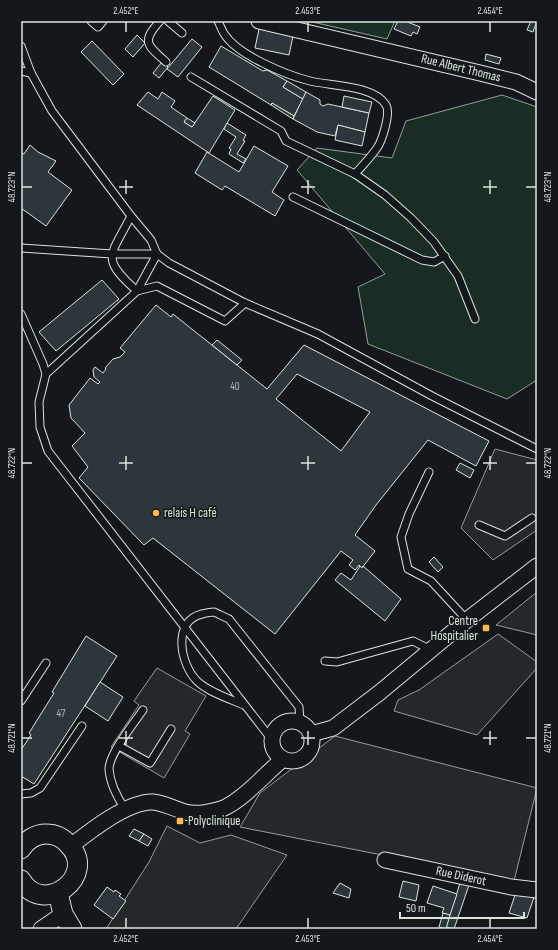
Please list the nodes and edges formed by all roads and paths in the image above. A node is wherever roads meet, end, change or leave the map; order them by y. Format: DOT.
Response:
graph roads {
  1 [pos="91,21"];
  2 [pos="103,21"];
  3 [pos="160,21"];
  4 [pos="168,21"];
  5 [pos="218,21"];
  6 [pos="259,21"];
  7 [pos="182,33"];
  8 [pos="21,46"];
  9 [pos="166,62"];
  10 [pos="21,71"];
  11 [pos="31,72"];
  12 [pos="191,77"];
  13 [pos="537,92"];
  14 [pos="355,174"];
  15 [pos="293,197"];
  16 [pos="130,216"];
  17 [pos="21,248"];
  18 [pos="112,254"];
  19 [pos="157,254"];
  20 [pos="445,256"];
  21 [pos="137,291"];
  22 [pos="245,303"];
  23 [pos="21,314"];
  24 [pos="475,319"];
  25 [pos="46,374"];
  26 [pos="537,449"];
  27 [pos="428,472"];
  28 [pos="532,518"];
  29 [pos="479,525"];
  30 [pos="537,566"];
  31 [pos="467,620"];
  32 [pos="185,627"];
  33 [pos="431,650"];
  34 [pos="325,661"];
  35 [pos="46,663"];
  36 [pos="21,701"];
  37 [pos="244,705"];
  38 [pos="143,710"];
  39 [pos="300,723"];
  40 [pos="82,726"];
  41 [pos="171,729"];
  42 [pos="311,734"];
  43 [pos="272,740"];
  44 [pos="119,746"];
  45 [pos="283,759"];
  46 [pos="21,794"];
  47 [pos="125,809"];
  48 [pos="22,846"];
  49 [pos="71,846"];
  50 [pos="385,860"];
  51 [pos="21,880"];
  52 [pos="537,890"];
  53 [pos="58,893"];
  54 [pos="68,921"];
  55 [pos="41,929"];
  1 -- 2 [label="lane"];
  3 -- 9 [label="lane"];
  4 -- 7 [label="lane"];
  5 -- 14 [label="lane"];
  6 -- 13 [label="street, Rue Albert Thomas"];
  8 -- 11 [label="lane"];
  10 -- 11 [label="lane"];
  11 -- 16 [label="lane"];
  12 -- 14 [label="lane"];
  14 -- 20 [label="lane"];
  15 -- 20 [label="lane"];
  16 -- 18 [label="lane"];
  16 -- 19 [label="lane"];
  17 -- 18 [label="lane"];
  18 -- 19 [label="lane"];
  18 -- 21 [label="lane"];
  19 -- 21 [label="lane"];
  19 -- 22 [label="lane"];
  20 -- 24 [label="lane"];
  21 -- 22 [label="lane"];
  21 -- 25 [label="lane"];
  22 -- 26 [label="lane"];
  23 -- 25 [label="lane"];
  25 -- 32 [label="lane"];
  27 -- 31 [label="lane"];
  28 -- 29 [label="lane"];
  30 -- 31 [label="street"];
  31 -- 33 [label="street"];
  32 -- 37 [label="lane"];
  32 -- 37 [label="lane"];
  32 -- 39 [label="lane"];
  33 -- 34 [label="lane"];
  33 -- 42 [label="street"];
  35 -- 36 [label="lane"];
  37 -- 43 [label="lane"];
  38 -- 44 [label="lane"];
  39 -- 42 [label="street"];
  39 -- 43 [label="street"];
  40 -- 46 [label="lane"];
  41 -- 44 [label="lane"];
  42 -- 45 [label="street"];
  43 -- 45 [label="street"];
  44 -- 47 [label="lane"];
  45 -- 47 [label="street"];
  47 -- 49 [label="street"];
  48 -- 49 [label="street"];
  49 -- 53 [label="street"];
  50 -- 52 [label="street, Rue Diderot"];
  51 -- 53 [label="street"];
  53 -- 54 [label="street"];
  54 -- 55 [label="street"];
}
